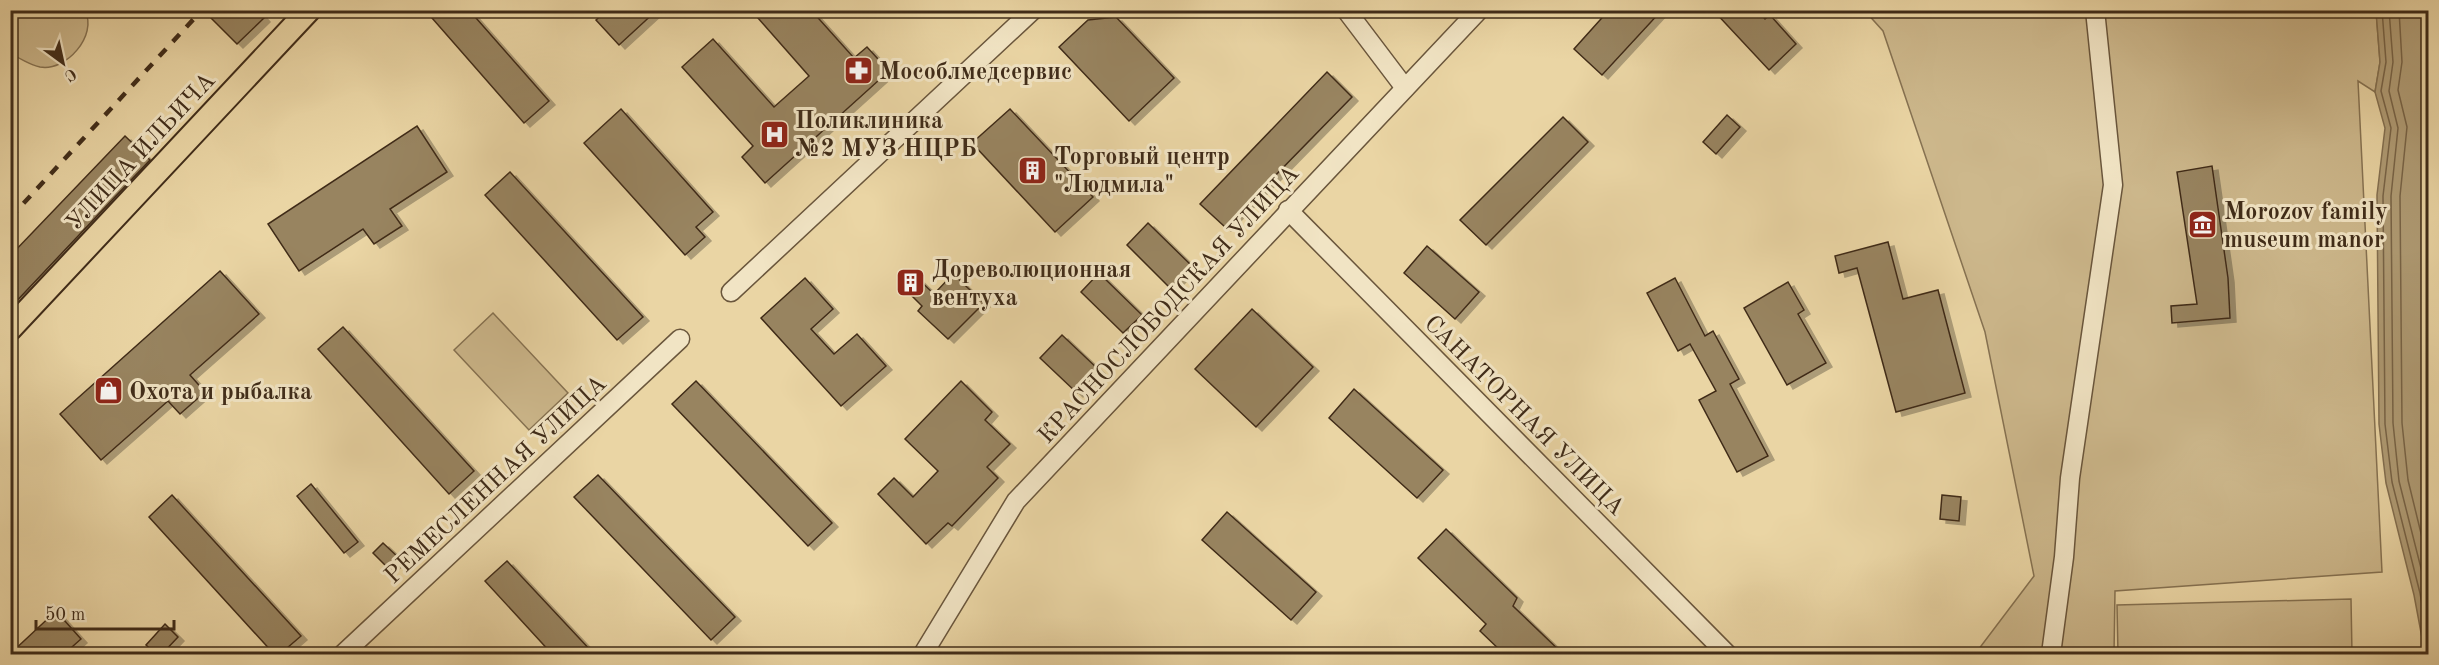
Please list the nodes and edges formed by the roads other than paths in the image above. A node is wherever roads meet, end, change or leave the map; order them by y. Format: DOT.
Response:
graph roads {
  1 [pos="309,10"];
  2 [pos="1033,10"];
  3 [pos="1346,10"];
  4 [pos="1479,10"];
  5 [pos="2095,10"];
  6 [pos="1406,88"];
  7 [pos="1288,210"];
  8 [pos="731,292"];
  9 [pos="10,329"];
  10 [pos="680,339"];
  11 [pos="343,654"];
  12 [pos="923,654"];
  13 [pos="1726,654"];
  14 [pos="2051,654"];
  1 -- 9 [label="main road, УЛИЦА ИЛЬИЧА"];
  2 -- 8 [label="street"];
  3 -- 6 [label="street"];
  4 -- 6 [label="street, КРАСНОСЛОБОДСКАЯ УЛИЦА"];
  5 -- 14 [label="street"];
  6 -- 7 [label="street, КРАСНОСЛОБОДСКАЯ УЛИЦА"];
  7 -- 12 [label="street, КРАСНОСЛОБОДСКАЯ УЛИЦА"];
  7 -- 13 [label="street, САНАТОРНАЯ УЛИЦА"];
  10 -- 11 [label="street, РЕМЕСЛЕННАЯ УЛИЦА"];
}
